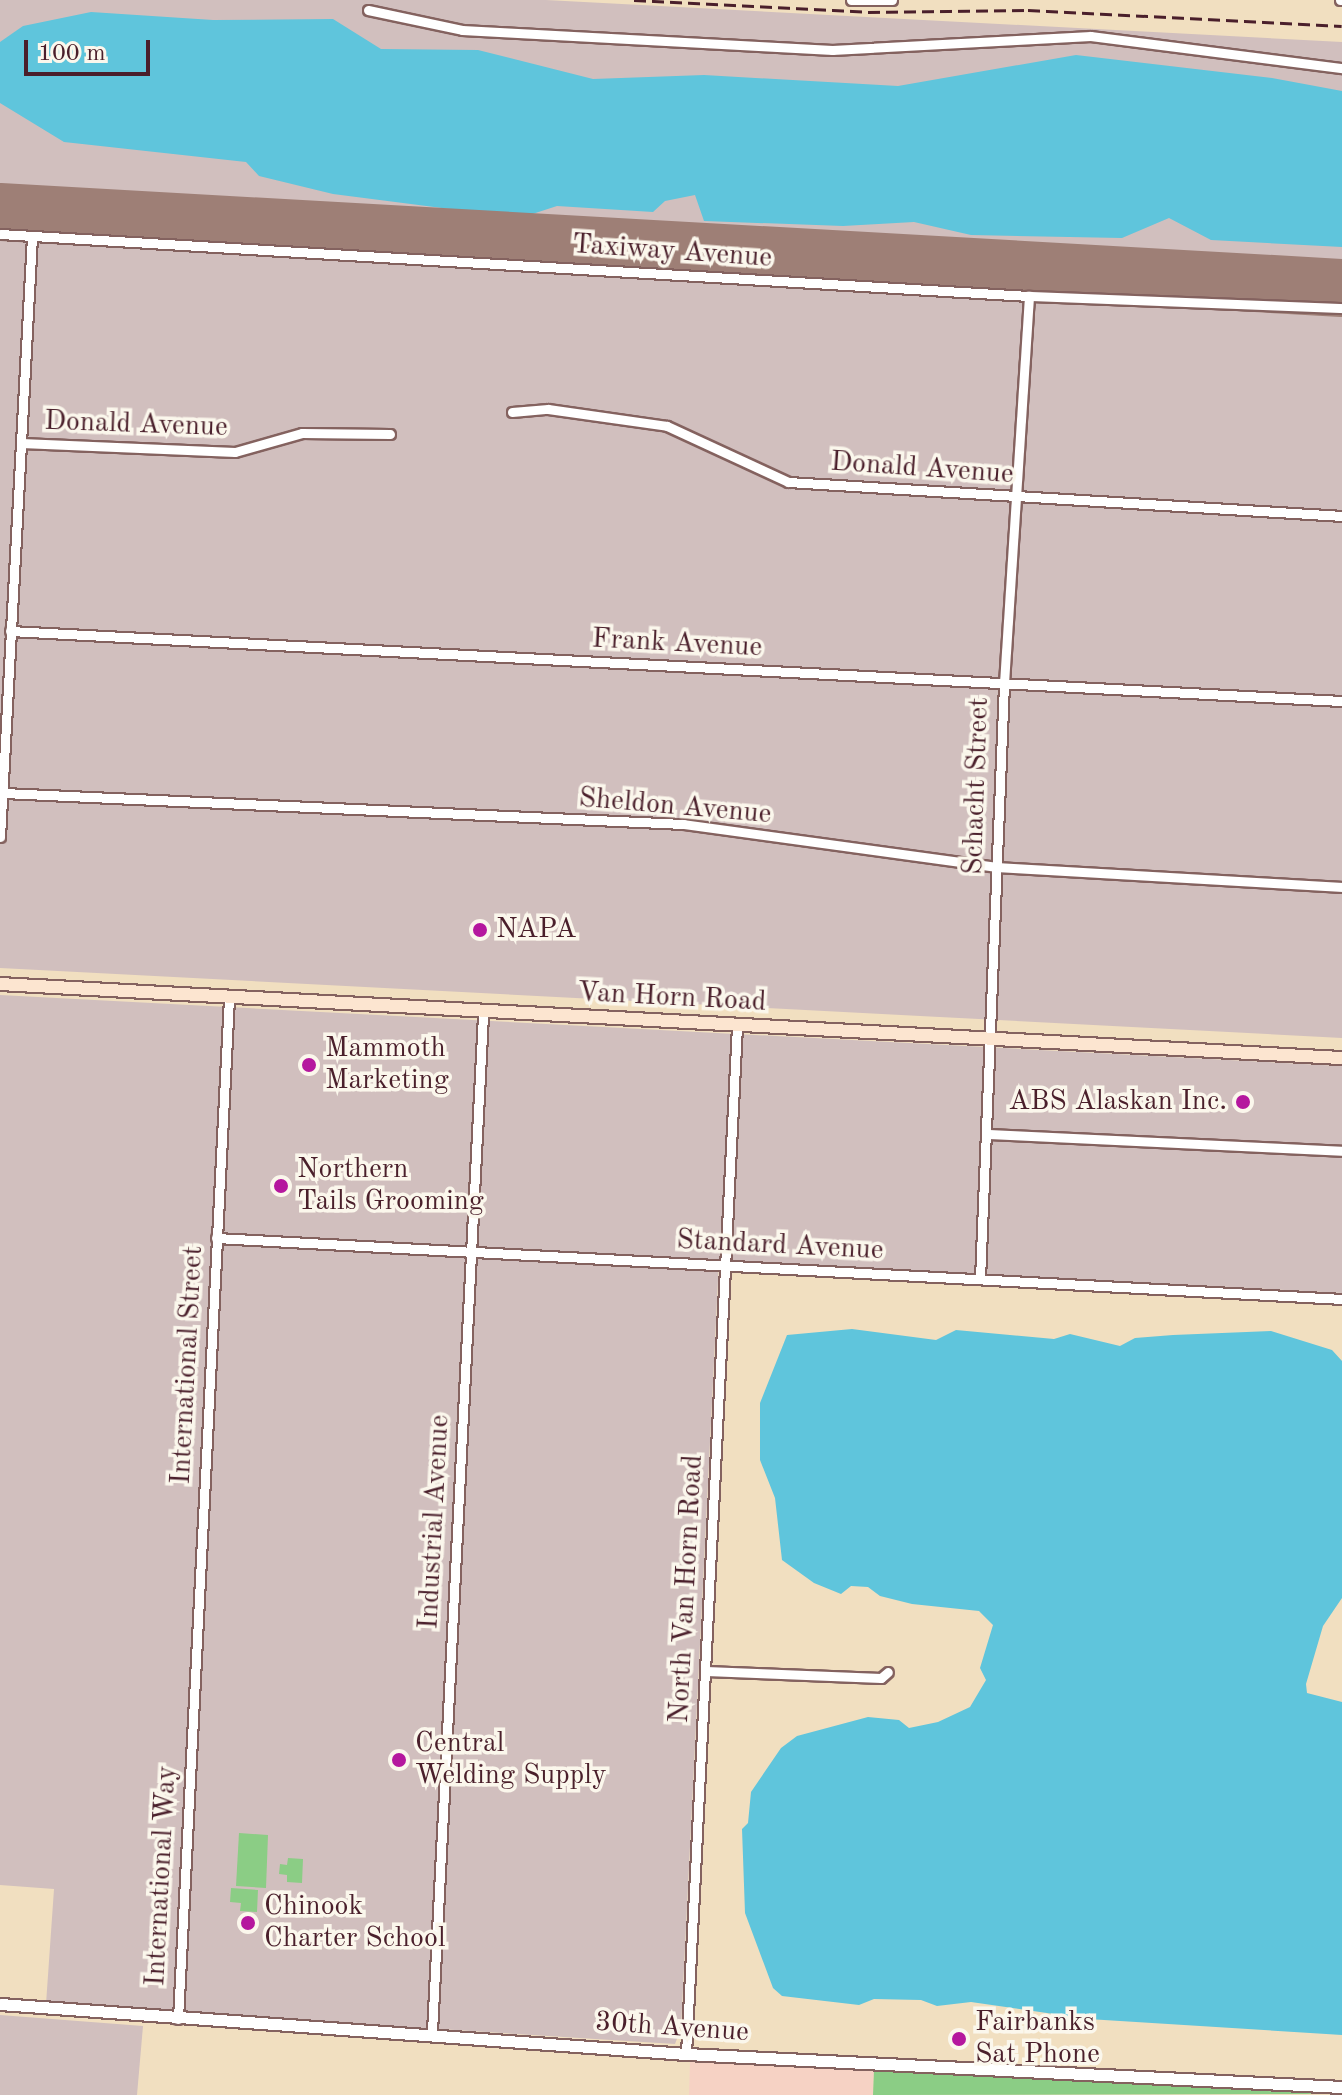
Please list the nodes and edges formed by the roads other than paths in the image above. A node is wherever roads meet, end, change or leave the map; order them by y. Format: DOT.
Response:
graph roads {
  1 [pos="851,0"];
  2 [pos="892,0"];
  3 [pos="368,10"];
  4 [pos="1342,68"];
  5 [pos="0,234"];
  6 [pos="32,236"];
  7 [pos="1029,296"];
  8 [pos="1342,308"];
  9 [pos="512,412"];
  10 [pos="390,434"];
  11 [pos="21,443"];
  12 [pos="1019,498"];
  13 [pos="1342,516"];
  14 [pos="10,631"];
  15 [pos="1004,683"];
  16 [pos="1342,701"];
  17 [pos="3,793"];
  18 [pos="0,837"];
  19 [pos="996,867"];
  20 [pos="1342,887"];
  21 [pos="0,984"];
  22 [pos="229,999"];
  23 [pos="483,1013"];
  24 [pos="737,1025"];
  25 [pos="992,1039"];
  26 [pos="1342,1058"];
  27 [pos="988,1134"];
  28 [pos="1342,1151"];
  29 [pos="216,1238"];
  30 [pos="471,1251"];
  31 [pos="724,1265"];
  32 [pos="980,1279"];
  33 [pos="1342,1299"];
  34 [pos="706,1671"];
  35 [pos="888,1672"];
  36 [pos="191,1734"];
  37 [pos="0,2004"];
  38 [pos="178,2019"];
  39 [pos="432,2032"];
  40 [pos="686,2054"];
  41 [pos="1342,2087"];
  1 -- 2 [label="street"];
  3 -- 4 [label="street"];
  5 -- 6 [label="street, Taxiway Avenue"];
  6 -- 7 [label="street, Taxiway Avenue"];
  6 -- 11 [label="street"];
  7 -- 8 [label="street, Taxiway Avenue"];
  7 -- 12 [label="street, Schacht Street"];
  9 -- 12 [label="street, Donald Avenue"];
  10 -- 11 [label="street, Donald Avenue"];
  11 -- 14 [label="street"];
  12 -- 13 [label="street, Donald Avenue"];
  12 -- 15 [label="street, Schacht Street"];
  14 -- 15 [label="street, Frank Avenue"];
  14 -- 17 [label="street"];
  15 -- 16 [label="street, Frank Avenue"];
  15 -- 19 [label="street, Schacht Street"];
  17 -- 18 [label="street"];
  17 -- 19 [label="street, Sheldon Avenue"];
  19 -- 20 [label="street, Sheldon Avenue"];
  19 -- 25 [label="street, Schacht Street"];
  21 -- 22 [label="main road, Van Horn Road"];
  22 -- 23 [label="main road, Van Horn Road"];
  22 -- 29 [label="street, International Street"];
  23 -- 24 [label="main road, Van Horn Road"];
  23 -- 30 [label="street, Industrial Avenue"];
  24 -- 25 [label="main road, Van Horn Road"];
  24 -- 31 [label="street, North Van Horn Road"];
  25 -- 26 [label="main road, Van Horn Road"];
  25 -- 27 [label="street, Schacht Street"];
  27 -- 28 [label="street"];
  27 -- 32 [label="street, Schacht Street"];
  29 -- 30 [label="street, Standard Avenue"];
  29 -- 36 [label="street, International Street"];
  30 -- 31 [label="street, Standard Avenue"];
  30 -- 39 [label="street, Industrial Avenue"];
  31 -- 32 [label="street, Standard Avenue"];
  31 -- 34 [label="street, North Van Horn Road"];
  32 -- 33 [label="street, Standard Avenue"];
  34 -- 35 [label="street"];
  34 -- 40 [label="street, North Van Horn Road"];
  36 -- 38 [label="street, International Way"];
  37 -- 38 [label="street, 30th Avenue"];
  38 -- 39 [label="street, 30th Avenue"];
  39 -- 40 [label="street, 30th Avenue"];
  40 -- 41 [label="street, 30th Avenue"];
}
